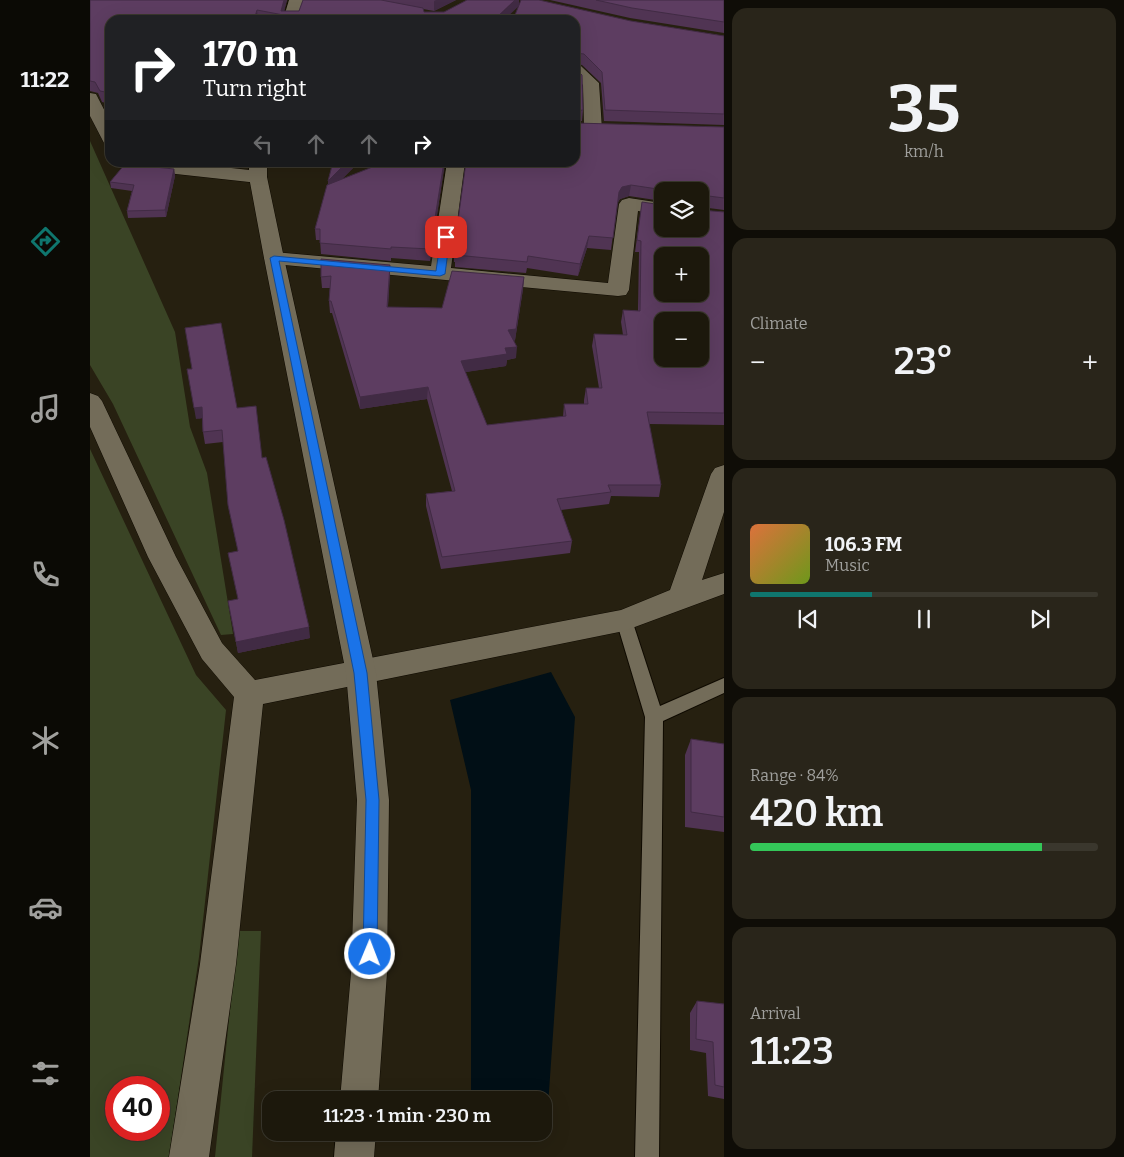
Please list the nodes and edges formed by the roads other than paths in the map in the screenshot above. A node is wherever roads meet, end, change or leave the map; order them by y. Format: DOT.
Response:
graph roads {
  1 [pos="297,0"];
  2 [pos="292,15"];
  3 [pos="580,74"];
  4 [pos="94,92"];
  5 [pos="105,124"];
  6 [pos="584,128"];
  7 [pos="612,129"];
  8 [pos="207,167"];
  9 [pos="455,167"];
  10 [pos="258,170"];
  11 [pos="654,208"];
  12 [pos="274,258"];
  13 [pos="440,274"];
  14 [pos="90,401"];
  15 [pos="724,474"];
  16 [pos="724,584"];
  17 [pos="682,597"];
  18 [pos="624,620"];
  19 [pos="360,673"];
  20 [pos="724,685"];
  21 [pos="249,694"];
  22 [pos="654,716"];
  23 [pos="360,1091"];
  24 [pos="355,1141"];
  25 [pos="189,1157"];
  26 [pos="354,1157"];
  27 [pos="646,1157"];
  1 -- 2 [label="street"];
  3 -- 6 [label="street"];
  4 -- 5 [label="street"];
  6 -- 7 [label="street"];
  8 -- 10 [label="street"];
  9 -- 13 [label="street"];
  10 -- 12 [label="street"];
  11 -- 13 [label="street"];
  12 -- 13 [label="street"];
  12 -- 19 [label="street"];
  14 -- 21 [label="street"];
  15 -- 17 [label="street"];
  16 -- 17 [label="street"];
  17 -- 18 [label="street"];
  18 -- 19 [label="street"];
  18 -- 22 [label="lane"];
  19 -- 21 [label="street"];
  19 -- 23 [label="street"];
  20 -- 22 [label="lane"];
  21 -- 25 [label="street"];
  22 -- 27 [label="lane"];
  24 -- 26 [label="street"];
}
